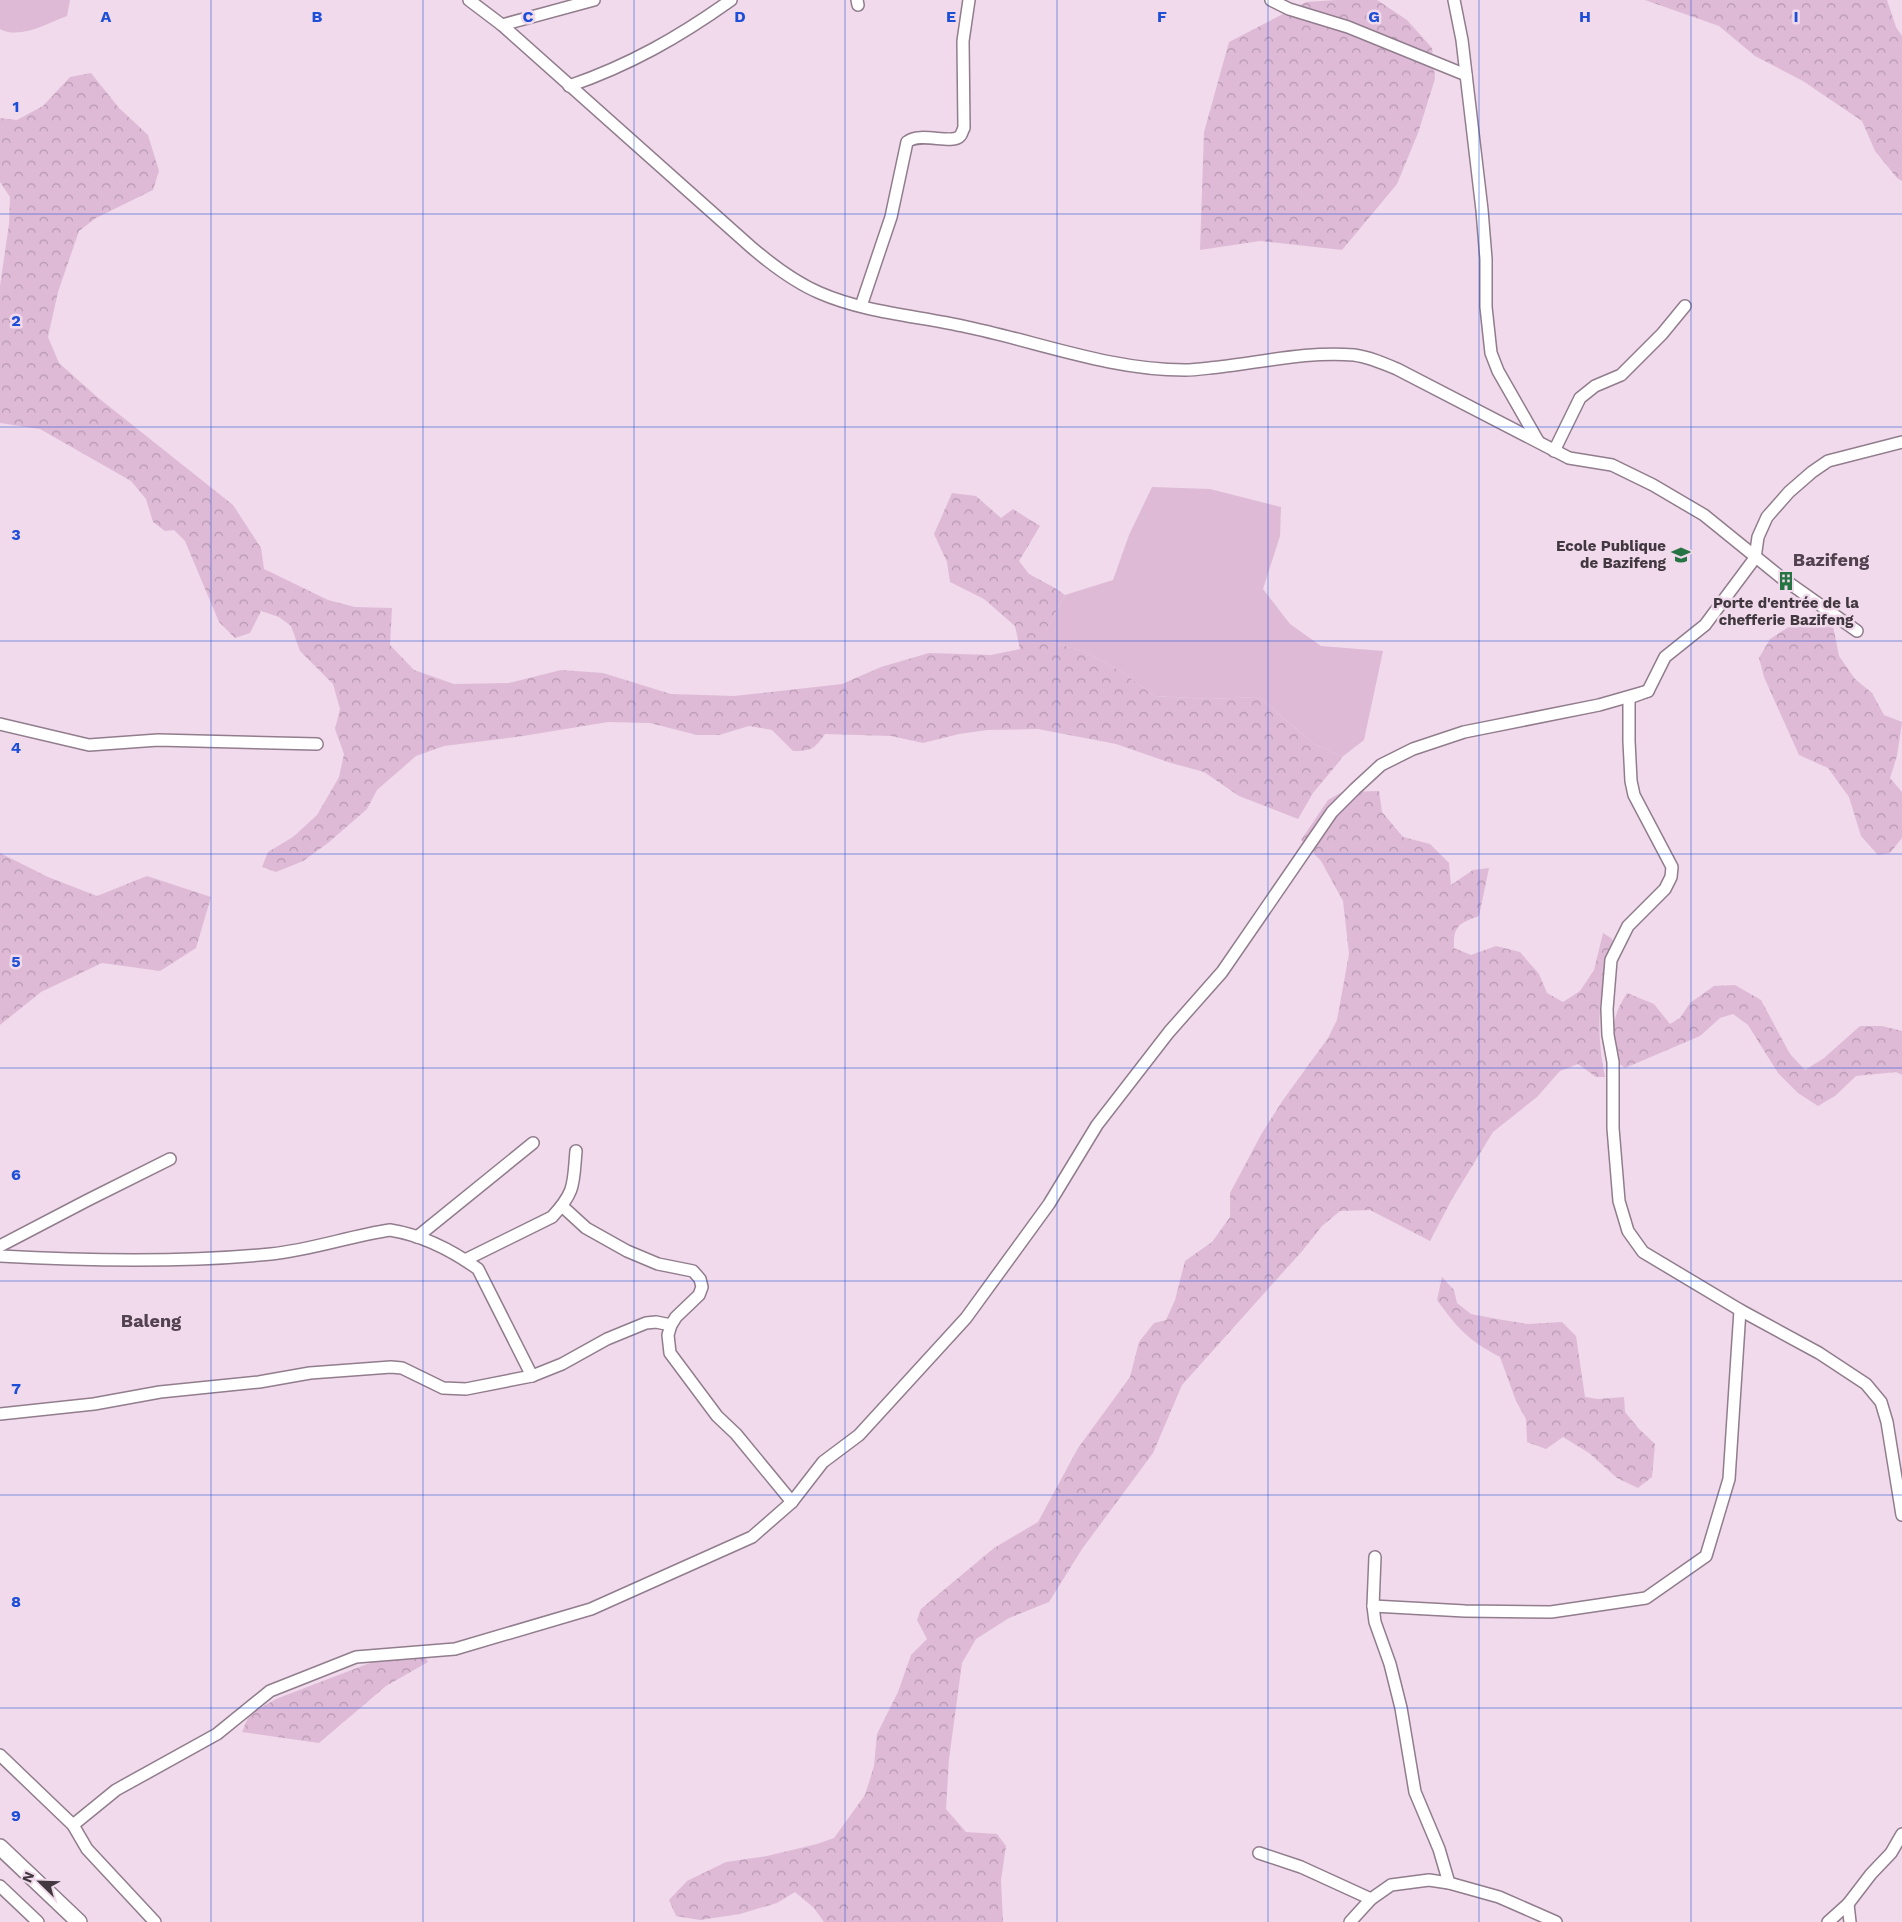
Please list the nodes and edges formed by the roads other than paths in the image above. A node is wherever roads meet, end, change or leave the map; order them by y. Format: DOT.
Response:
graph roads {
  1 [pos="469,0"];
  2 [pos="594,0"];
  3 [pos="731,0"];
  4 [pos="969,0"];
  5 [pos="1271,0"];
  6 [pos="1454,0"];
  7 [pos="502,25"];
  8 [pos="1466,75"];
  9 [pos="569,86"];
  10 [pos="861,306"];
  11 [pos="1684,306"];
  12 [pos="1538,441"];
  13 [pos="1902,442"];
  14 [pos="1554,451"];
  15 [pos="1755,558"];
  16 [pos="1857,631"];
  17 [pos="1648,691"];
  18 [pos="0,724"];
  19 [pos="317,744"];
  20 [pos="533,1143"];
  21 [pos="576,1151"];
  22 [pos="170,1160"];
  23 [pos="562,1206"];
  24 [pos="417,1237"];
  25 [pos="0,1246"];
  26 [pos="0,1256"];
  27 [pos="466,1260"];
  28 [pos="1740,1310"];
  29 [pos="672,1325"];
  30 [pos="532,1376"];
  31 [pos="0,1414"];
  32 [pos="792,1502"];
  33 [pos="1902,1515"];
  34 [pos="1374,1557"];
  35 [pos="1373,1606"];
  36 [pos="0,1755"];
  37 [pos="73,1825"];
  38 [pos="1902,1834"];
  39 [pos="0,1847"];
  40 [pos="1259,1853"];
  41 [pos="1449,1883"];
  42 [pos="0,1886"];
  43 [pos="1371,1899"];
  44 [pos="1848,1904"];
  45 [pos="38,1922"];
  46 [pos="79,1922"];
  47 [pos="155,1922"];
  48 [pos="1350,1922"];
  49 [pos="1556,1922"];
  50 [pos="1828,1922"];
  51 [pos="1850,1922"];
  1 -- 7 [label="street"];
  2 -- 7 [label="street"];
  3 -- 9 [label="street"];
  4 -- 10 [label="street"];
  5 -- 8 [label="street"];
  6 -- 8 [label="street"];
  7 -- 9 [label="street"];
  8 -- 12 [label="street"];
  9 -- 10 [label="street"];
  10 -- 12 [label="street"];
  11 -- 14 [label="street"];
  12 -- 14 [label="street"];
  13 -- 15 [label="street"];
  14 -- 15 [label="street"];
  15 -- 16 [label="street"];
  15 -- 17 [label="street"];
  17 -- 28 [label="street"];
  17 -- 32 [label="street"];
  18 -- 19 [label="street"];
  20 -- 24 [label="street"];
  21 -- 23 [label="street"];
  22 -- 25 [label="street"];
  23 -- 27 [label="street"];
  23 -- 29 [label="street"];
  24 -- 26 [label="street"];
  24 -- 27 [label="street"];
  27 -- 30 [label="street"];
  28 -- 33 [label="street"];
  28 -- 35 [label="street"];
  29 -- 30 [label="street"];
  29 -- 32 [label="street"];
  30 -- 31 [label="street"];
  32 -- 37 [label="street"];
  34 -- 35 [label="street"];
  35 -- 41 [label="street"];
  36 -- 37 [label="street"];
  37 -- 47 [label="street"];
  38 -- 44 [label="street"];
  39 -- 46 [label="main road"];
  40 -- 43 [label="street"];
  41 -- 43 [label="street"];
  41 -- 49 [label="street"];
  42 -- 45 [label="street"];
  43 -- 48 [label="street"];
  44 -- 50 [label="street"];
  44 -- 51 [label="street"];
}
